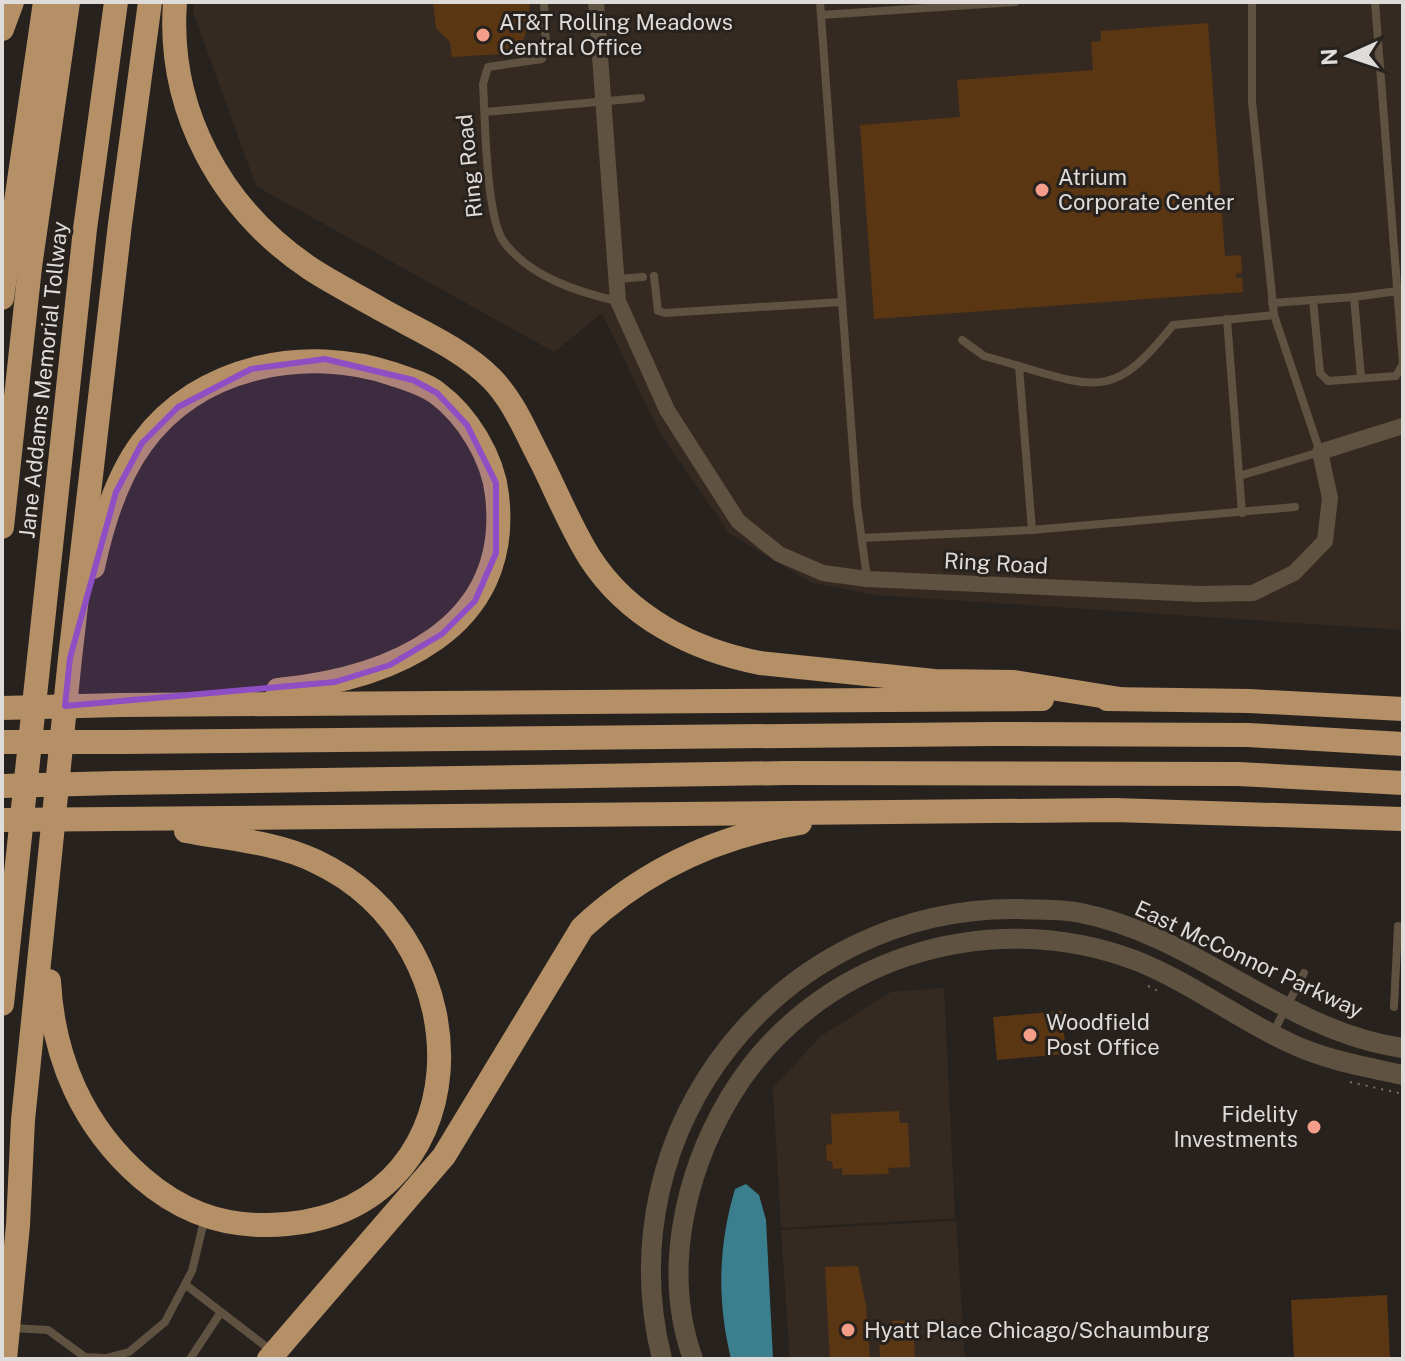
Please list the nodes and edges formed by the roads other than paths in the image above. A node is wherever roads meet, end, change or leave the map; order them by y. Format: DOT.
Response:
graph roads {
  1 [pos="12,2"];
  2 [pos="45,2"];
  3 [pos="68,2"];
  4 [pos="116,2"];
  5 [pos="150,2"];
  6 [pos="175,2"];
  7 [pos="544,2"];
  8 [pos="596,2"];
  9 [pos="820,2"];
  10 [pos="1015,2"];
  11 [pos="1252,2"];
  12 [pos="1375,2"];
  13 [pos="821,15"];
  14 [pos="2,29"];
  15 [pos="641,98"];
  16 [pos="603,101"];
  17 [pos="485,112"];
  18 [pos="654,276"];
  19 [pos="643,277"];
  20 [pos="617,279"];
  21 [pos="1397,291"];
  22 [pos="1354,297"];
  23 [pos="2,298"];
  24 [pos="1313,300"];
  25 [pos="618,301"];
  26 [pos="842,302"];
  27 [pos="1272,303"];
  28 [pos="1274,315"];
  29 [pos="1227,319"];
  30 [pos="962,340"];
  31 [pos="1019,366"];
  32 [pos="1361,378"];
  33 [pos="1403,426"];
  34 [pos="1320,452"];
  35 [pos="1239,476"];
  36 [pos="1295,507"];
  37 [pos="1242,513"];
  38 [pos="2,527"];
  39 [pos="1032,530"];
  40 [pos="862,538"];
  41 [pos="867,579"];
  42 [pos="70,658"];
  43 [pos="1120,699"];
  44 [pos="164,705"];
  45 [pos="2,708"];
  46 [pos="1403,709"];
  47 [pos="2,742"];
  48 [pos="1403,744"];
  49 [pos="1403,783"];
  50 [pos="2,786"];
  51 [pos="885,810"];
  52 [pos="1403,819"];
  53 [pos="2,820"];
  54 [pos="136,821"];
  55 [pos="1398,926"];
  56 [pos="45,929"];
  57 [pos="1304,973"];
  58 [pos="2,1004"];
  59 [pos="1287,1006"];
  60 [pos="1394,1007"];
  61 [pos="1273,1033"];
  62 [pos="1403,1048"];
  63 [pos="1403,1075"];
  64 [pos="205,1217"];
  65 [pos="186,1285"];
  66 [pos="221,1312"];
  67 [pos="8,1328"];
  68 [pos="127,1356"];
  69 [pos="271,1356"];
  70 [pos="5,1359"];
  71 [pos="190,1359"];
  72 [pos="662,1359"];
  73 [pos="693,1359"];
  1 -- 14 [label="highway"];
  2 -- 23 [label="highway"];
  3 -- 38 [label="highway, Jane Addams Memorial Tollway"];
  4 -- 58 [label="highway, Jane Addams Memorial Tollway"];
  5 -- 42 [label="highway"];
  6 -- 43 [label="highway"];
  7 -- 17 [label="lane, Ring Road"];
  8 -- 16 [label="street, Ring Road"];
  9 -- 13 [label="lane"];
  10 -- 13 [label="lane"];
  11 -- 27 [label="lane"];
  12 -- 21 [label="lane"];
  13 -- 26 [label="lane"];
  15 -- 16 [label="lane"];
  16 -- 17 [label="lane"];
  16 -- 20 [label="street, Ring Road"];
  17 -- 25 [label="lane, Ring Road"];
  18 -- 26 [label="lane"];
  19 -- 20 [label="lane"];
  20 -- 25 [label="street, Ring Road"];
  21 -- 22 [label="lane"];
  21 -- 32 [label="lane"];
  22 -- 24 [label="lane"];
  22 -- 32 [label="lane"];
  24 -- 27 [label="lane"];
  24 -- 32 [label="lane"];
  25 -- 41 [label="street, Ring Road"];
  26 -- 40 [label="lane"];
  27 -- 28 [label="lane"];
  28 -- 29 [label="lane"];
  28 -- 34 [label="lane"];
  29 -- 31 [label="lane"];
  29 -- 35 [label="lane"];
  30 -- 31 [label="lane"];
  31 -- 39 [label="lane"];
  33 -- 34 [label="street"];
  34 -- 35 [label="lane"];
  34 -- 41 [label="street, Ring Road"];
  35 -- 37 [label="lane"];
  36 -- 37 [label="lane"];
  37 -- 39 [label="lane"];
  39 -- 40 [label="lane"];
  40 -- 41 [label="lane"];
  42 -- 44 [label="highway"];
  42 -- 56 [label="highway"];
  43 -- 44 [label="highway"];
  43 -- 46 [label="highway"];
  44 -- 45 [label="highway, bridge"];
  47 -- 48 [label="highway, bridge"];
  49 -- 50 [label="highway, bridge"];
  51 -- 52 [label="highway"];
  51 -- 54 [label="highway"];
  51 -- 69 [label="highway"];
  53 -- 54 [label="highway, bridge"];
  54 -- 64 [label="highway"];
  55 -- 60 [label="lane"];
  56 -- 64 [label="highway"];
  56 -- 67 [label="highway"];
  57 -- 59 [label="lane"];
  59 -- 61 [label="lane"];
  59 -- 62 [label="street, East McConnor Parkway"];
  59 -- 72 [label="street, East McConnor Parkway"];
  61 -- 63 [label="street"];
  61 -- 73 [label="street"];
  64 -- 65 [label="lane"];
  65 -- 66 [label="lane"];
  65 -- 68 [label="lane"];
  66 -- 69 [label="lane"];
  66 -- 71 [label="lane"];
  67 -- 68 [label="lane"];
  67 -- 70 [label="highway"];
}
